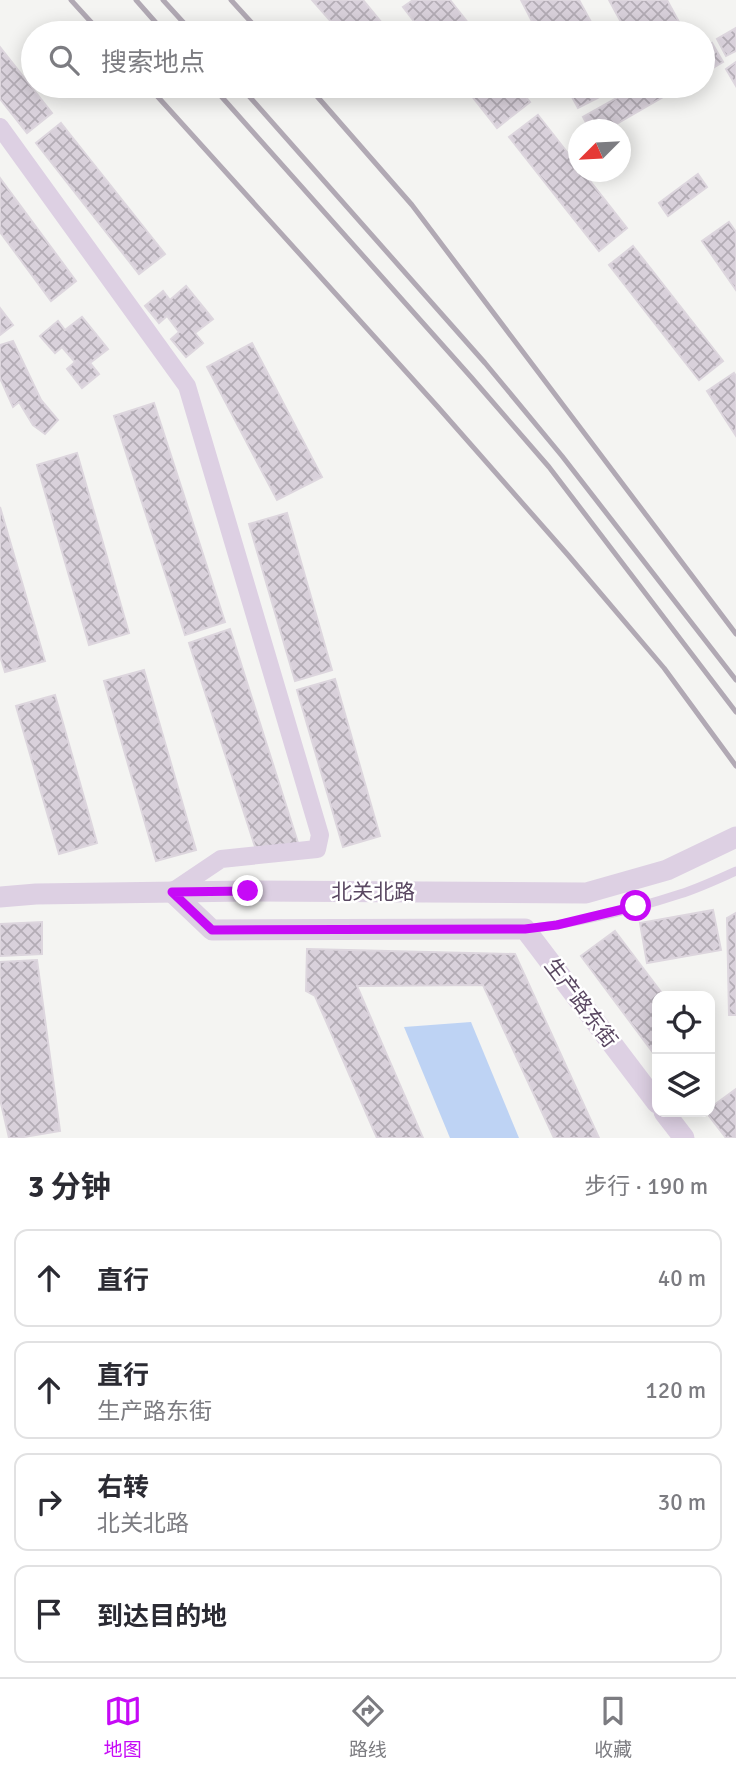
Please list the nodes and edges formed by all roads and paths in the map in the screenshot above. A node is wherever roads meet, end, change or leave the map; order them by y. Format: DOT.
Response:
graph roads {
  1 [pos="0,127"];
  2 [pos="736,837"];
  3 [pos="736,871"];
  4 [pos="172,892"];
  5 [pos="0,897"];
  6 [pos="525,929"];
  7 [pos="652,1096"];
  8 [pos="668,1117"];
  9 [pos="684,1138"];
  1 -- 4 [label="street"];
  2 -- 4 [label="street, 北关北路"];
  3 -- 6 [label="lane"];
  4 -- 5 [label="street, 北关北路"];
  4 -- 6 [label="street"];
  6 -- 7 [label="street, 生产路东街"];
  8 -- 9 [label="street"];
}
